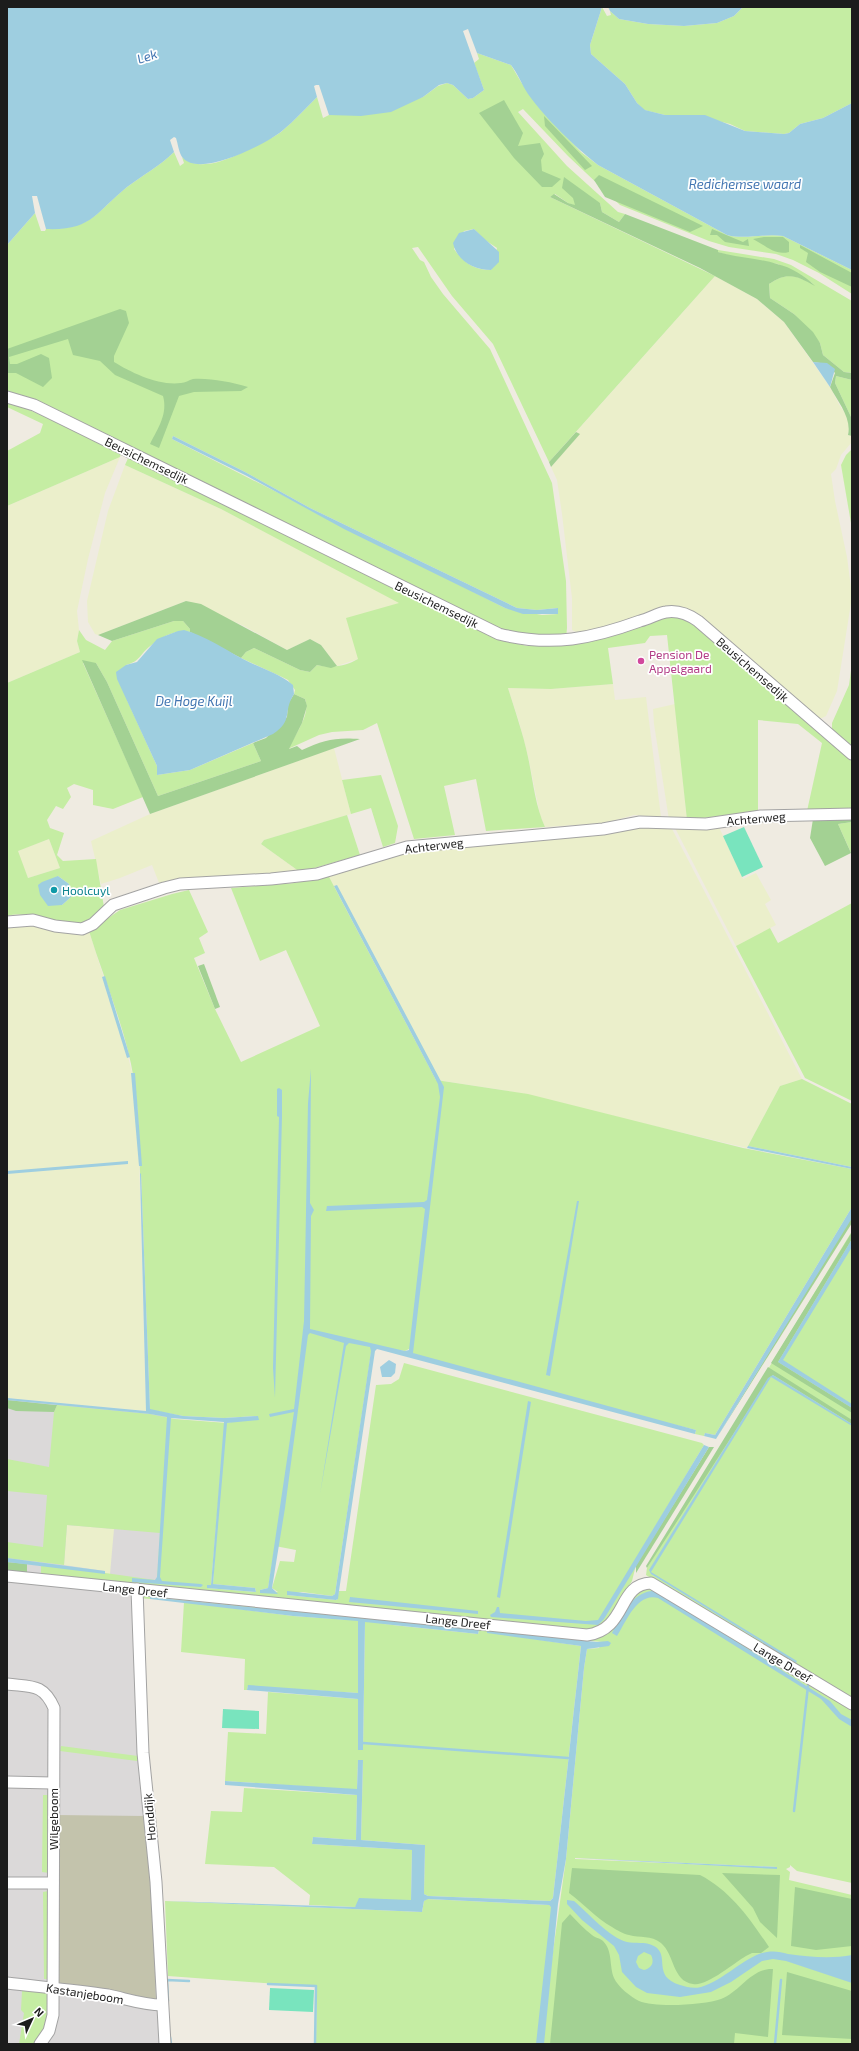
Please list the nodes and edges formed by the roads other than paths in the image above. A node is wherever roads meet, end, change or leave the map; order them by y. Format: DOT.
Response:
graph roads {
  1 [pos="7,397"];
  2 [pos="852,754"];
  3 [pos="852,814"];
  4 [pos="7,922"];
  5 [pos="7,1576"];
  6 [pos="137,1589"];
  7 [pos="7,1684"];
  8 [pos="852,1704"];
  9 [pos="7,1782"];
  10 [pos="52,1783"];
  11 [pos="7,1883"];
  12 [pos="53,1883"];
  13 [pos="7,1984"];
  14 [pos="52,1988"];
  15 [pos="162,2005"];
  16 [pos="40,2044"];
  17 [pos="165,2044"];
  1 -- 2 [label="street, Beusichemsedijk"];
  3 -- 4 [label="street, Achterweg"];
  5 -- 6 [label="street, Lange Dreef"];
  6 -- 8 [label="street, Lange Dreef"];
  6 -- 15 [label="street, Honddijk"];
  7 -- 10 [label="street, Wilgeboom"];
  9 -- 10 [label="street"];
  10 -- 12 [label="street, Wilgeboom"];
  11 -- 12 [label="street"];
  12 -- 14 [label="street, Wilgeboom"];
  13 -- 14 [label="street, Kastanjeboom"];
  14 -- 15 [label="street, Kastanjeboom"];
  14 -- 16 [label="street, Wilgeboom"];
  15 -- 17 [label="street, Honddijk"];
}
